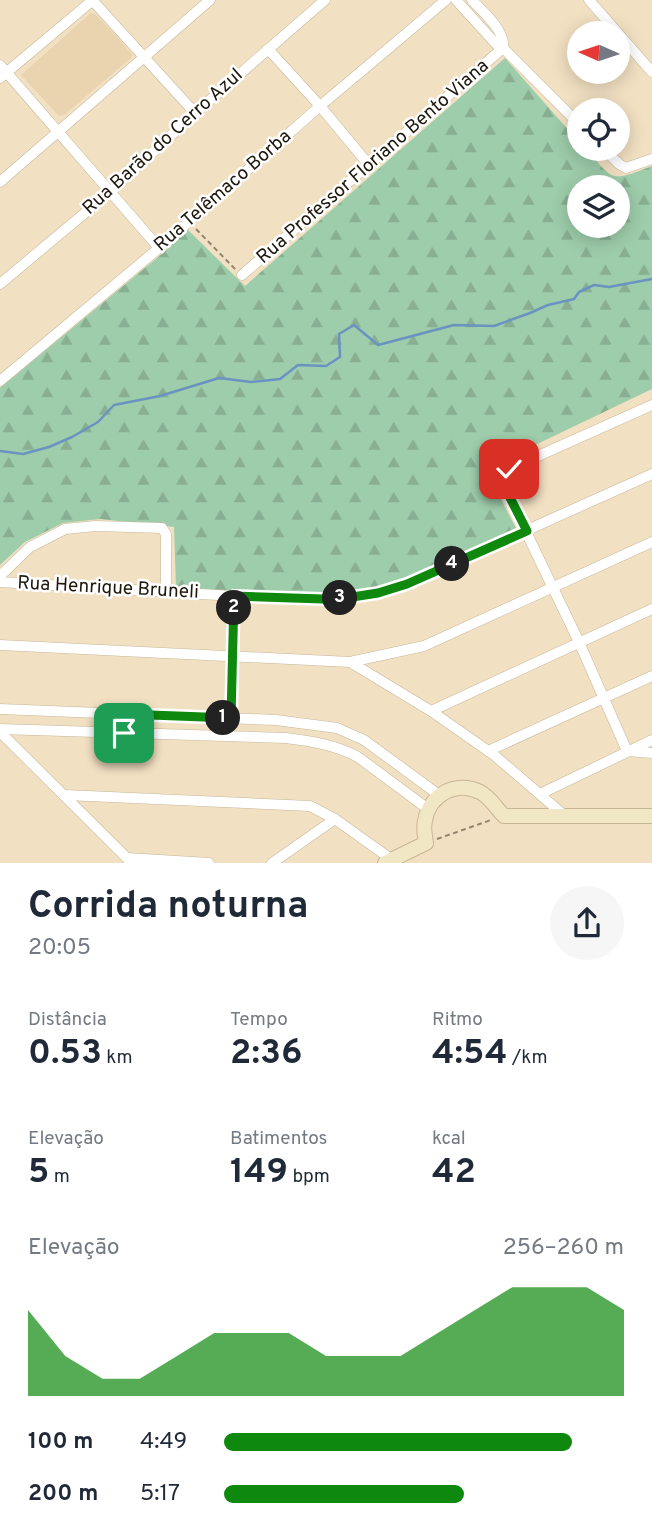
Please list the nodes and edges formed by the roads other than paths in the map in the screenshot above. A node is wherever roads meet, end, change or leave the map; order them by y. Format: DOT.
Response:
graph roads {
  1 [pos="93,0"];
  2 [pos="210,0"];
  3 [pos="325,0"];
  4 [pos="446,0"];
  5 [pos="456,0"];
  6 [pos="472,0"];
  7 [pos="589,0"];
  8 [pos="503,48"];
  9 [pos="268,49"];
  10 [pos="144,58"];
  11 [pos="650,66"];
  12 [pos="2,72"];
  13 [pos="320,106"];
  14 [pos="567,112"];
  15 [pos="195,113"];
  16 [pos="58,132"];
  17 [pos="652,159"];
  18 [pos="617,161"];
  19 [pos="369,165"];
  20 [pos="0,181"];
  21 [pos="110,192"];
  22 [pos="159,248"];
  23 [pos="242,275"];
  24 [pos="0,284"];
  25 [pos="0,381"];
  26 [pos="652,405"];
  27 [pos="652,474"];
  28 [pos="527,531"];
  29 [pos="652,542"];
  30 [pos="0,576"];
  31 [pos="0,582"];
  32 [pos="552,587"];
  33 [pos="166,592"];
  34 [pos="234,596"];
  35 [pos="652,609"];
  36 [pos="579,642"];
  37 [pos="0,645"];
  38 [pos="232,657"];
  39 [pos="350,662"];
  40 [pos="652,676"];
  41 [pos="603,698"];
  42 [pos="0,709"];
  43 [pos="431,711"];
  44 [pos="123,714"];
  45 [pos="231,718"];
  46 [pos="0,731"];
  47 [pos="124,733"];
  48 [pos="652,740"];
  49 [pos="488,751"];
  50 [pos="627,751"];
  51 [pos="652,753"];
  52 [pos="540,794"];
  53 [pos="439,795"];
  54 [pos="65,796"];
  55 [pos="428,809"];
  56 [pos="652,816"];
  57 [pos="566,817"];
  58 [pos="335,820"];
  59 [pos="130,860"];
  60 [pos="388,861"];
  61 [pos="209,863"];
  62 [pos="272,863"];
  1 -- 10 [label="street"];
  1 -- 12 [label="street"];
  2 -- 10 [label="street"];
  3 -- 9 [label="street, Rua Barão do Cerro Azul"];
  4 -- 13 [label="street, Rua Telêmaco Borba"];
  5 -- 8 [label="street"];
  6 -- 8 [label="street"];
  7 -- 11 [label="street"];
  8 -- 14 [label="street"];
  8 -- 19 [label="street, Rua Professor Floriano Bento Viana"];
  9 -- 13 [label="street"];
  9 -- 15 [label="street, Rua Barão do Cerro Azul"];
  10 -- 15 [label="street"];
  10 -- 16 [label="street"];
  12 -- 16 [label="street"];
  13 -- 19 [label="street"];
  13 -- 22 [label="street, Rua Telêmaco Borba"];
  15 -- 21 [label="street, Rua Barão do Cerro Azul"];
  16 -- 20 [label="street"];
  16 -- 21 [label="street"];
  17 -- 18 [label="street"];
  19 -- 23 [label="street, Rua Professor Floriano Bento Viana"];
  21 -- 22 [label="street"];
  21 -- 24 [label="street, Rua Barão do Cerro Azul"];
  22 -- 25 [label="street, Rua Telêmaco Borba"];
  26 -- 28 [label="street"];
  27 -- 28 [label="street, Rua Henrique Bruneli"];
  28 -- 32 [label="street"];
  28 -- 34 [label="street, Rua Henrique Bruneli"];
  29 -- 32 [label="street"];
  30 -- 33 [label="street"];
  31 -- 33 [label="street, Rua Henrique Bruneli"];
  32 -- 36 [label="street"];
  32 -- 39 [label="street"];
  33 -- 34 [label="street, Rua Henrique Bruneli"];
  34 -- 38 [label="street"];
  35 -- 36 [label="street"];
  36 -- 41 [label="street"];
  36 -- 43 [label="street"];
  37 -- 38 [label="street"];
  38 -- 39 [label="street"];
  38 -- 45 [label="street"];
  39 -- 43 [label="street"];
  40 -- 41 [label="street"];
  41 -- 49 [label="street"];
  41 -- 50 [label="street"];
  42 -- 44 [label="street"];
  43 -- 49 [label="street"];
  44 -- 45 [label="street"];
  44 -- 47 [label="street"];
  45 -- 53 [label="street"];
  46 -- 47 [label="street"];
  46 -- 54 [label="street"];
  47 -- 55 [label="street"];
  48 -- 50 [label="street"];
  49 -- 52 [label="street"];
  50 -- 51 [label="street"];
  50 -- 52 [label="street"];
  52 -- 57 [label="street"];
  53 -- 55 [label="street"];
  53 -- 57 [label="street"];
  54 -- 58 [label="street"];
  54 -- 59 [label="street"];
  55 -- 60 [label="street"];
  56 -- 57 [label="street"];
  58 -- 60 [label="street"];
  58 -- 62 [label="street"];
  59 -- 61 [label="street"];
}
